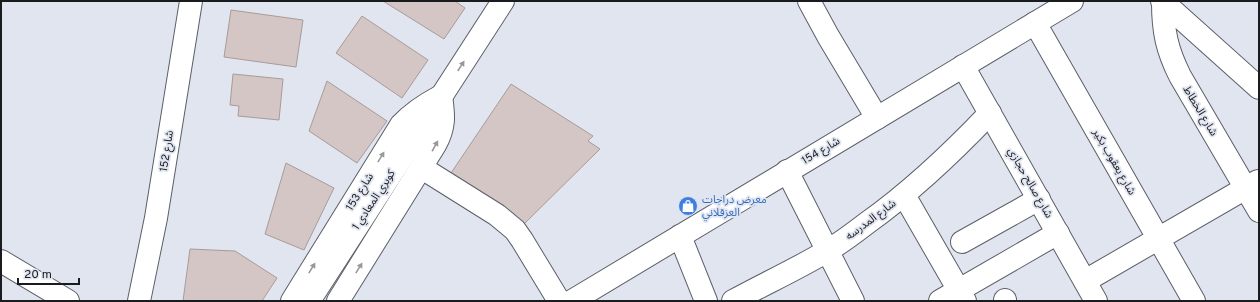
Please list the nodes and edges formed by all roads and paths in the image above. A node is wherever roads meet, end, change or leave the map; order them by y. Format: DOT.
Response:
graph roads {
  1 [pos="191,1"];
  2 [pos="503,1"];
  3 [pos="809,1"];
  4 [pos="1072,1"];
  5 [pos="1162,2"];
  6 [pos="1035,23"];
  7 [pos="963,66"];
  8 [pos="1259,88"];
  9 [pos="440,97"];
  10 [pos="990,113"];
  11 [pos="877,118"];
  12 [pos="422,168"];
  13 [pos="787,171"];
  14 [pos="1253,184"];
  15 [pos="904,195"];
  16 [pos="1039,199"];
  17 [pos="1259,211"];
  18 [pos="1058,233"];
  19 [pos="680,236"];
  20 [pos="1158,238"];
  21 [pos="962,242"];
  22 [pos="828,251"];
  23 [pos="1,261"];
  24 [pos="1085,281"];
  25 [pos="954,298"];
  26 [pos="68,301"];
  27 [pos="139,301"];
  28 [pos="292,301"];
  29 [pos="309,301"];
  30 [pos="338,301"];
  31 [pos="559,301"];
  32 [pos="572,301"];
  33 [pos="706,301"];
  34 [pos="733,301"];
  35 [pos="853,301"];
  36 [pos="1096,301"];
  37 [pos="1194,301"];
  1 -- 27 [label="street, شارع 152"];
  9 -- 2 [label="street, شارع 153, one-way"];
  3 -- 11 [label="street"];
  4 -- 6 [label="street, شارع 154"];
  5 -- 8 [label="street"];
  5 -- 14 [label="street, شارع الخطاط"];
  6 -- 7 [label="street, شارع 154"];
  6 -- 20 [label="street, شارع يعقوب بكير"];
  7 -- 10 [label="street, شارع صالح حجازي"];
  7 -- 11 [label="street, شارع 154"];
  12 -- 9 [label="street, one-way"];
  28 -- 9 [label="street, شارع 153, one-way"];
  9 -- 29 [label="street, كوبري المعادي 1"];
  10 -- 15 [label="street, شارع المدرسه"];
  10 -- 16 [label="street, شارع صالح حجازي"];
  11 -- 13 [label="street, شارع 154"];
  30 -- 12 [label="street, one-way"];
  12 -- 31 [label="street"];
  13 -- 19 [label="street, شارع 154"];
  13 -- 22 [label="street"];
  14 -- 17 [label="street, شارع الخطاط"];
  14 -- 20 [label="street"];
  15 -- 22 [label="street, شارع المدرسه"];
  15 -- 25 [label="street"];
  16 -- 18 [label="street, شارع صالح حجازي"];
  16 -- 21 [label="street"];
  18 -- 24 [label="street, شارع صالح حجازي"];
  18 -- 25 [label="street"];
  19 -- 32 [label="street, شارع 154"];
  19 -- 33 [label="street"];
  20 -- 24 [label="street"];
  20 -- 37 [label="street, شارع يعقوب بكير"];
  22 -- 34 [label="street, شارع المدرسه"];
  22 -- 35 [label="street"];
  23 -- 26 [label="street"];
  24 -- 36 [label="street, شارع صالح حجازي"];
}
